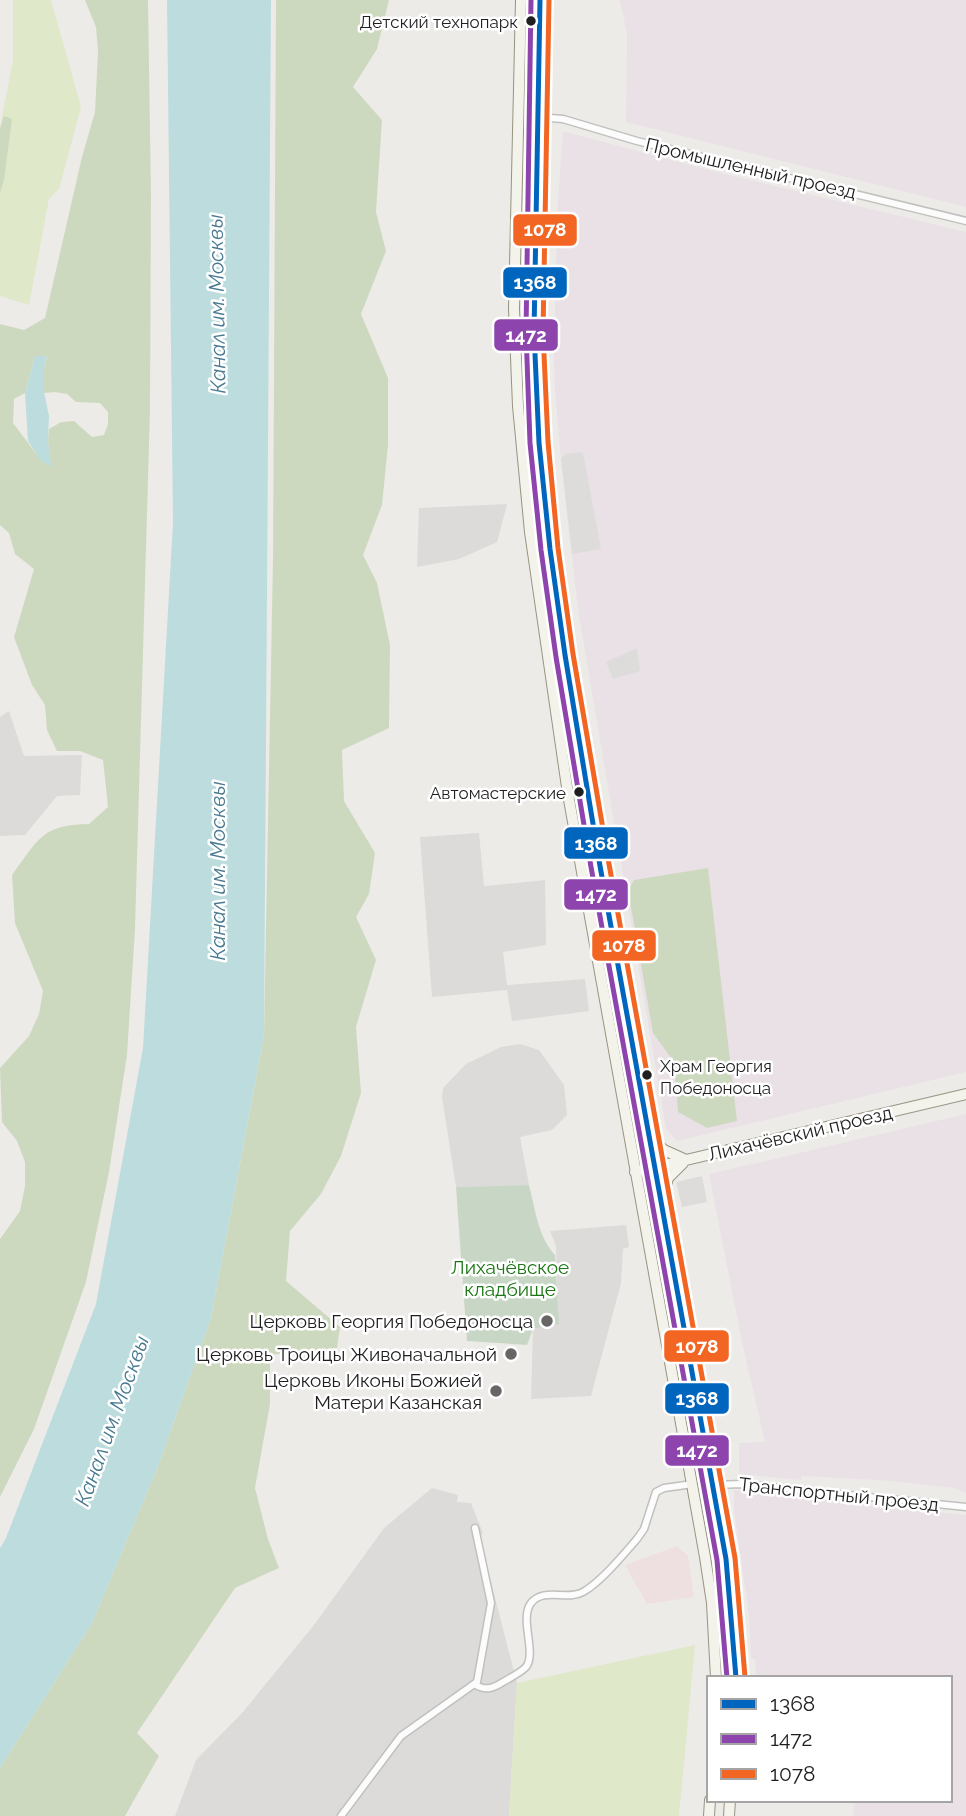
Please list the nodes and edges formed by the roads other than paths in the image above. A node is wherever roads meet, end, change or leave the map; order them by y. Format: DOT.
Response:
graph roads {
  1 [pos="521,0"];
  2 [pos="540,0"];
  3 [pos="537,117"];
  4 [pos="966,221"];
  5 [pos="966,1094"];
  6 [pos="649,1136"];
  7 [pos="686,1160"];
  8 [pos="654,1168"];
  9 [pos="635,1172"];
  10 [pos="661,1207"];
  11 [pos="693,1484"];
  12 [pos="713,1485"];
  13 [pos="966,1507"];
  14 [pos="475,1528"];
  15 [pos="716,1676"];
  16 [pos="736,1676"];
  17 [pos="474,1684"];
  18 [pos="341,1816"];
  1 -- 9 [label="main road"];
  2 -- 3 [label="main road"];
  3 -- 4 [label="street, Промышленный проезд"];
  3 -- 6 [label="main road"];
  5 -- 7 [label="main road, Лихачёвский проезд"];
  6 -- 7 [label="main road"];
  6 -- 8 [label="main road"];
  7 -- 8 [label="main road, Лихачёвский проезд"];
  7 -- 10 [label="main road"];
  8 -- 9 [label="main road, Лихачёвский проезд"];
  8 -- 10 [label="main road"];
  9 -- 11 [label="main road"];
  10 -- 12 [label="main road"];
  11 -- 15 [label="main road"];
  11 -- 17 [label="street"];
  12 -- 13 [label="street, Транспортный проезд"];
  12 -- 16 [label="main road"];
  14 -- 17 [label="street"];
  17 -- 18 [label="street"];
}
